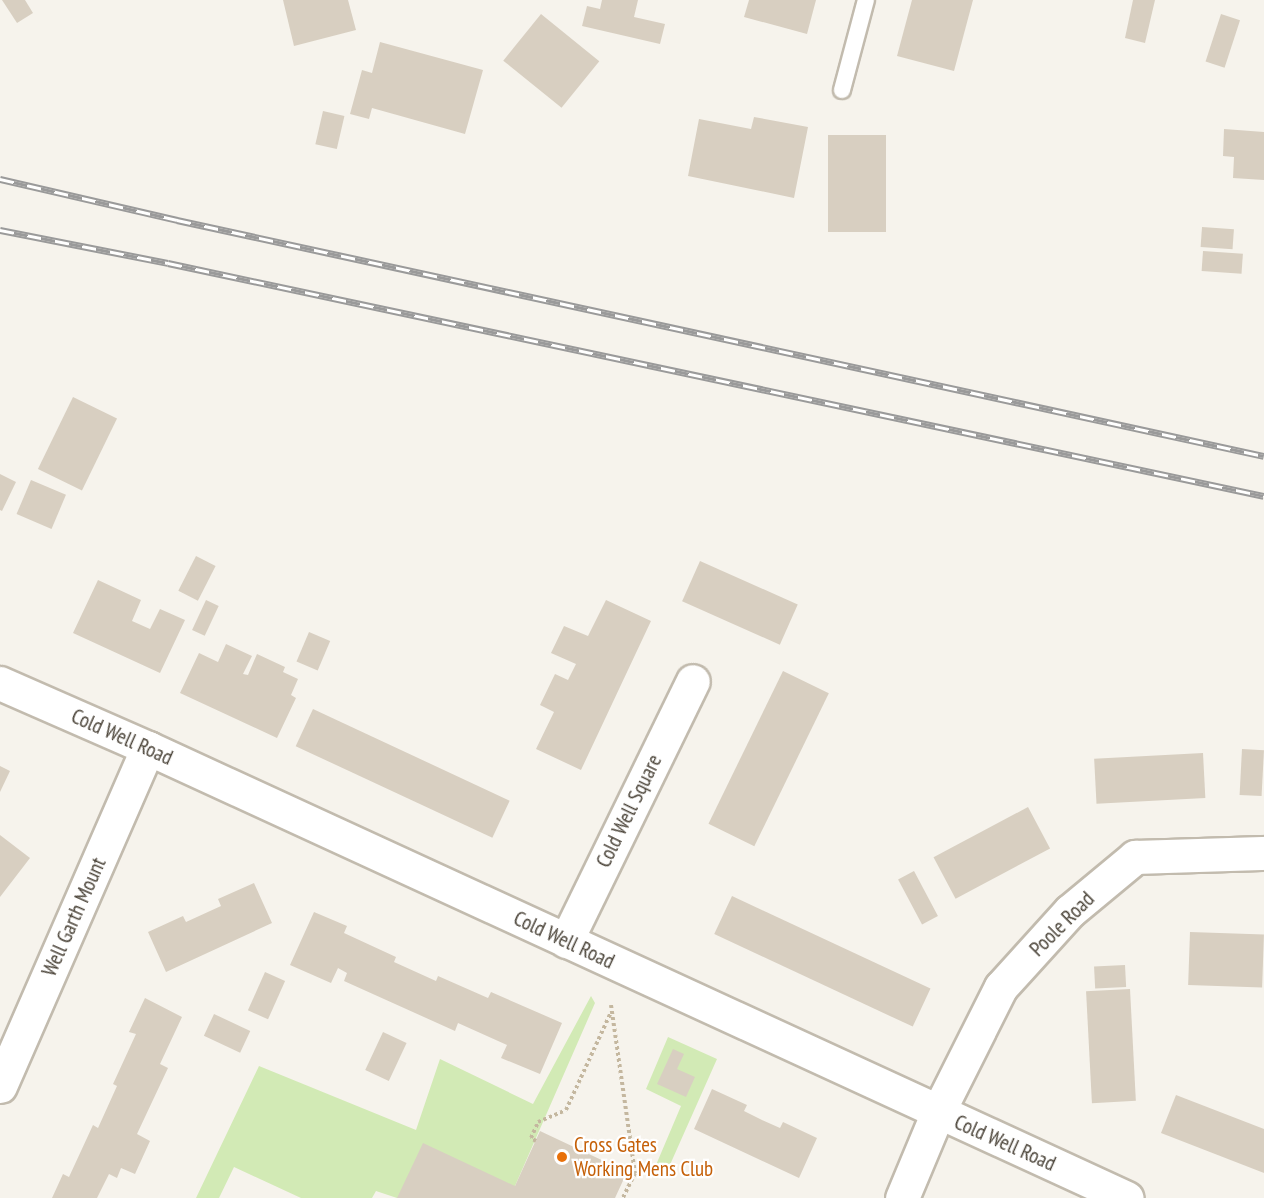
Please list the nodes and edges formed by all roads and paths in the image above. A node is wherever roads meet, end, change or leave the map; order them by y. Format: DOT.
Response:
graph roads {
  1 [pos="866,0"];
  2 [pos="842,90"];
  3 [pos="693,681"];
  4 [pos="0,683"];
  5 [pos="148,748"];
  6 [pos="1264,853"];
  7 [pos="566,941"];
  8 [pos="604,960"];
  9 [pos="612,1010"];
  10 [pos="0,1086"];
  11 [pos="938,1112"];
  12 [pos="536,1141"];
  13 [pos="623,1198"];
  14 [pos="902,1198"];
  15 [pos="1127,1198"];
  1 -- 2 [label="lane"];
  3 -- 7 [label="street, Cold Well Square"];
  4 -- 5 [label="street, Cold Well Road"];
  5 -- 7 [label="street, Cold Well Road"];
  5 -- 10 [label="street, Well Garth Mount"];
  6 -- 11 [label="street, Poole Road"];
  7 -- 8 [label="street, Cold Well Road"];
  8 -- 9 [label="path"];
  8 -- 11 [label="street, Cold Well Road"];
  9 -- 12 [label="path"];
  9 -- 13 [label="path"];
  11 -- 14 [label="street, Poole Road"];
  11 -- 15 [label="street, Cold Well Road"];
}
